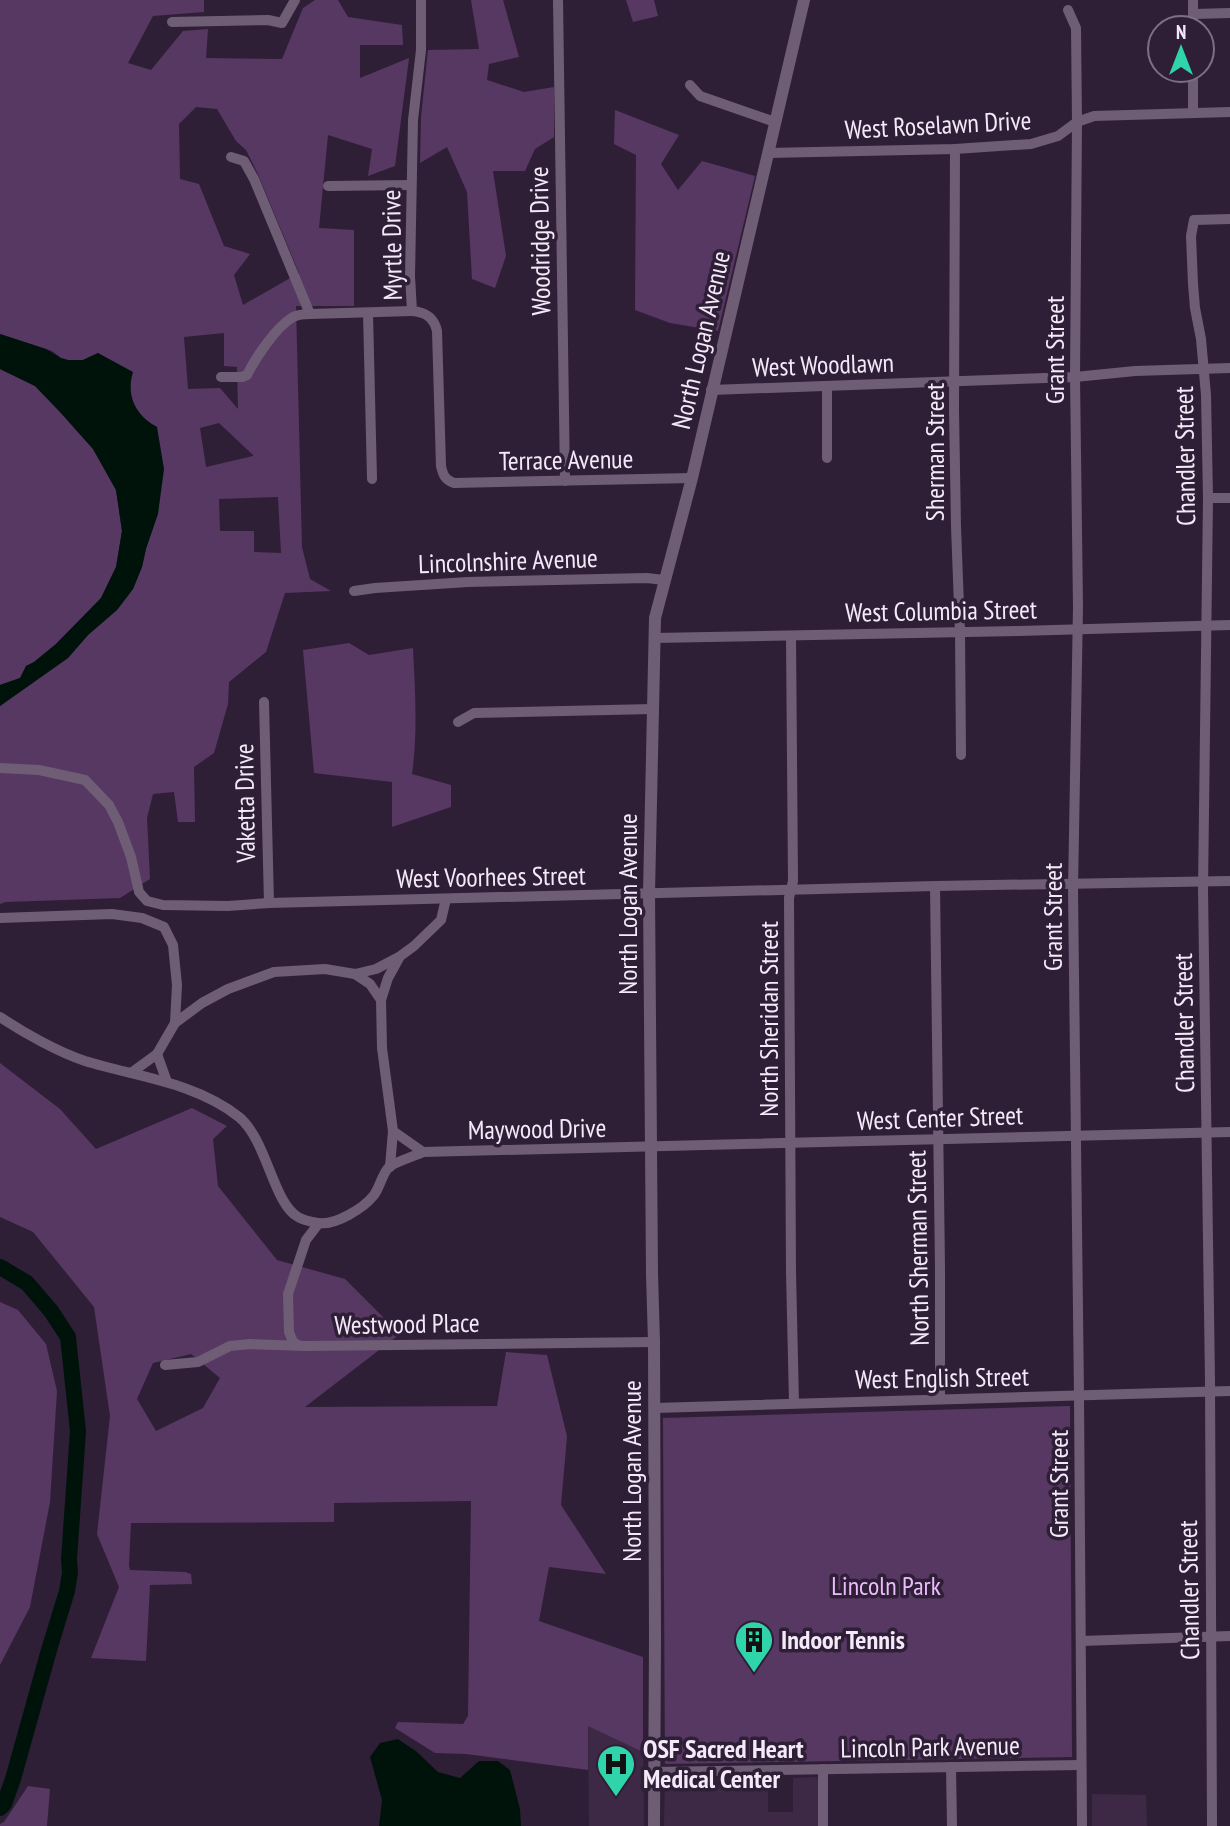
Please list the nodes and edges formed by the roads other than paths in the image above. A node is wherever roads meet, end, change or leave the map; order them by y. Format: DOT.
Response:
graph roads {
  1 [pos="295,0"];
  2 [pos="421,0"];
  3 [pos="558,0"];
  4 [pos="804,0"];
  5 [pos="1194,0"];
  6 [pos="1068,10"];
  7 [pos="1194,13"];
  8 [pos="1230,13"];
  9 [pos="172,22"];
  10 [pos="1193,84"];
  11 [pos="690,85"];
  12 [pos="1230,112"];
  13 [pos="1193,113"];
  14 [pos="775,122"];
  15 [pos="1077,122"];
  16 [pos="955,149"];
  17 [pos="768,153"];
  18 [pos="232,157"];
  19 [pos="411,185"];
  20 [pos="328,186"];
  21 [pos="1230,219"];
  22 [pos="412,312"];
  23 [pos="368,313"];
  24 [pos="310,314"];
  25 [pos="1230,368"];
  26 [pos="1204,369"];
  27 [pos="221,377"];
  28 [pos="1076,377"];
  29 [pos="956,382"];
  30 [pos="827,386"];
  31 [pos="711,390"];
  32 [pos="827,458"];
  33 [pos="444,476"];
  34 [pos="692,478"];
  35 [pos="372,479"];
  36 [pos="565,481"];
  37 [pos="1208,498"];
  38 [pos="1230,498"];
  39 [pos="664,580"];
  40 [pos="354,591"];
  41 [pos="1206,625"];
  42 [pos="1230,625"];
  43 [pos="1077,629"];
  44 [pos="960,632"];
  45 [pos="791,636"];
  46 [pos="654,638"];
  47 [pos="264,702"];
  48 [pos="653,709"];
  49 [pos="458,722"];
  50 [pos="961,755"];
  51 [pos="0,768"];
  52 [pos="1230,881"];
  53 [pos="1203,882"];
  54 [pos="1073,883"];
  55 [pos="935,886"];
  56 [pos="791,890"];
  57 [pos="649,893"];
  58 [pos="446,899"];
  59 [pos="269,903"];
  60 [pos="0,918"];
  61 [pos="399,957"];
  62 [pos="355,974"];
  63 [pos="381,1000"];
  64 [pos="0,1017"];
  65 [pos="175,1023"];
  66 [pos="157,1055"];
  67 [pos="131,1073"];
  68 [pos="167,1082"];
  69 [pos="394,1131"];
  70 [pos="1207,1132"];
  71 [pos="1230,1132"];
  72 [pos="1075,1136"];
  73 [pos="938,1140"];
  74 [pos="791,1143"];
  75 [pos="651,1147"];
  76 [pos="423,1152"];
  77 [pos="390,1167"];
  78 [pos="298,1217"];
  79 [pos="319,1223"];
  80 [pos="306,1240"];
  81 [pos="654,1342"];
  82 [pos="299,1345"];
  83 [pos="165,1365"];
  84 [pos="1230,1391"];
  85 [pos="1210,1392"];
  86 [pos="1079,1395"];
  87 [pos="940,1399"];
  88 [pos="794,1403"];
  89 [pos="655,1408"];
  90 [pos="1230,1636"];
  91 [pos="1211,1637"];
  92 [pos="1081,1641"];
  93 [pos="1082,1765"];
  94 [pos="951,1767"];
  95 [pos="823,1769"];
  96 [pos="654,1772"];
  97 [pos="654,1826"];
  98 [pos="823,1826"];
  99 [pos="952,1826"];
  100 [pos="1082,1826"];
  101 [pos="1212,1826"];
  1 -- 9 [label="street"];
  2 -- 19 [label="street, Myrtle Drive"];
  3 -- 36 [label="street, Woodridge Drive"];
  4 -- 14 [label="street, North Logan Avenue"];
  5 -- 7 [label="street"];
  6 -- 15 [label="street, Grant Street"];
  7 -- 8 [label="street"];
  10 -- 13 [label="street"];
  11 -- 14 [label="street"];
  12 -- 13 [label="street, West Roselawn Drive"];
  13 -- 15 [label="street, West Roselawn Drive"];
  14 -- 17 [label="street, North Logan Avenue"];
  15 -- 16 [label="street, West Roselawn Drive"];
  15 -- 28 [label="street, Grant Street"];
  16 -- 17 [label="street, West Roselawn Drive"];
  16 -- 29 [label="street, Sherman Street"];
  17 -- 31 [label="street, North Logan Avenue"];
  18 -- 24 [label="street"];
  19 -- 20 [label="street"];
  19 -- 22 [label="street, Myrtle Drive"];
  21 -- 26 [label="street, Chandler Street"];
  22 -- 23 [label="street"];
  22 -- 33 [label="street, Myrtle Drive"];
  23 -- 24 [label="street"];
  23 -- 35 [label="street"];
  24 -- 27 [label="street"];
  25 -- 26 [label="street, West Woodlawn"];
  26 -- 28 [label="street, West Woodlawn"];
  26 -- 37 [label="street, Chandler Street"];
  28 -- 29 [label="street, West Woodlawn"];
  28 -- 43 [label="street, Grant Street"];
  29 -- 30 [label="street, West Woodlawn"];
  29 -- 44 [label="street, Sherman Street"];
  30 -- 31 [label="street, West Woodlawn"];
  30 -- 32 [label="street"];
  31 -- 34 [label="street, North Logan Avenue"];
  33 -- 36 [label="street, Terrace Avenue"];
  34 -- 36 [label="street, Terrace Avenue"];
  34 -- 39 [label="street, North Logan Avenue"];
  37 -- 38 [label="street"];
  37 -- 41 [label="street, Chandler Street"];
  39 -- 40 [label="street, Lincolnshire Avenue"];
  39 -- 46 [label="street, North Logan Avenue"];
  41 -- 42 [label="street, West Columbia Street"];
  41 -- 43 [label="street, West Columbia Street"];
  41 -- 53 [label="street, Chandler Street"];
  43 -- 44 [label="street, West Columbia Street"];
  43 -- 54 [label="street, Grant Street"];
  44 -- 45 [label="street, West Columbia Street"];
  44 -- 50 [label="street, Sherman Street"];
  45 -- 46 [label="street, West Columbia Street"];
  45 -- 56 [label="street, North Sheridan Street"];
  46 -- 48 [label="street, North Logan Avenue"];
  47 -- 59 [label="street, Vaketta Drive"];
  48 -- 49 [label="street"];
  48 -- 57 [label="street, North Logan Avenue"];
  51 -- 59 [label="street, West Voorhees Street"];
  52 -- 53 [label="street, West Voorhees Street"];
  53 -- 54 [label="street, West Voorhees Street"];
  53 -- 70 [label="street, Chandler Street"];
  54 -- 55 [label="street, West Voorhees Street"];
  54 -- 72 [label="street, Grant Street"];
  55 -- 56 [label="street, West Voorhees Street"];
  55 -- 73 [label="street, North Sherman Street"];
  56 -- 57 [label="street, West Voorhees Street"];
  56 -- 74 [label="street, North Sheridan Street"];
  57 -- 58 [label="street, West Voorhees Street"];
  57 -- 75 [label="street, North Logan Avenue"];
  58 -- 59 [label="street, West Voorhees Street"];
  58 -- 61 [label="street"];
  60 -- 65 [label="street"];
  61 -- 62 [label="street"];
  61 -- 63 [label="street"];
  62 -- 63 [label="street"];
  62 -- 65 [label="street"];
  63 -- 69 [label="street"];
  64 -- 67 [label="street"];
  65 -- 66 [label="street"];
  66 -- 67 [label="street"];
  66 -- 68 [label="street"];
  67 -- 68 [label="street"];
  68 -- 78 [label="street"];
  69 -- 76 [label="street"];
  69 -- 77 [label="street"];
  70 -- 71 [label="street, West Center Street"];
  70 -- 72 [label="street, West Center Street"];
  70 -- 85 [label="street, Chandler Street"];
  72 -- 73 [label="street, West Center Street"];
  72 -- 86 [label="street, Grant Street"];
  73 -- 74 [label="street, West Center Street"];
  73 -- 87 [label="street, North Sherman Street"];
  74 -- 75 [label="street, West Center Street"];
  74 -- 88 [label="street, North Sheridan Street"];
  75 -- 76 [label="street, Maywood Drive"];
  75 -- 81 [label="street, North Logan Avenue"];
  76 -- 77 [label="street, Maywood Drive"];
  77 -- 79 [label="street"];
  78 -- 79 [label="street"];
  78 -- 80 [label="street"];
  79 -- 80 [label="street"];
  80 -- 82 [label="street"];
  81 -- 82 [label="street, Westwood Place"];
  81 -- 89 [label="street, North Logan Avenue"];
  82 -- 83 [label="street, Westwood Place"];
  84 -- 85 [label="street, West English Street"];
  85 -- 86 [label="street, West English Street"];
  85 -- 91 [label="street, Chandler Street"];
  86 -- 87 [label="street, West English Street"];
  86 -- 92 [label="street, Grant Street"];
  87 -- 88 [label="street, West English Street"];
  88 -- 89 [label="street, West English Street"];
  89 -- 96 [label="street, North Logan Avenue"];
  90 -- 91 [label="street"];
  91 -- 92 [label="street"];
  91 -- 101 [label="street, Chandler Street"];
  92 -- 93 [label="street, Grant Street"];
  93 -- 94 [label="street, Lincoln Park Avenue"];
  93 -- 100 [label="street, Grant Street"];
  94 -- 95 [label="street, Lincoln Park Avenue"];
  94 -- 99 [label="street"];
  95 -- 96 [label="street, Lincoln Park Avenue"];
  95 -- 98 [label="street"];
  96 -- 97 [label="street, North Logan Avenue"];
}
